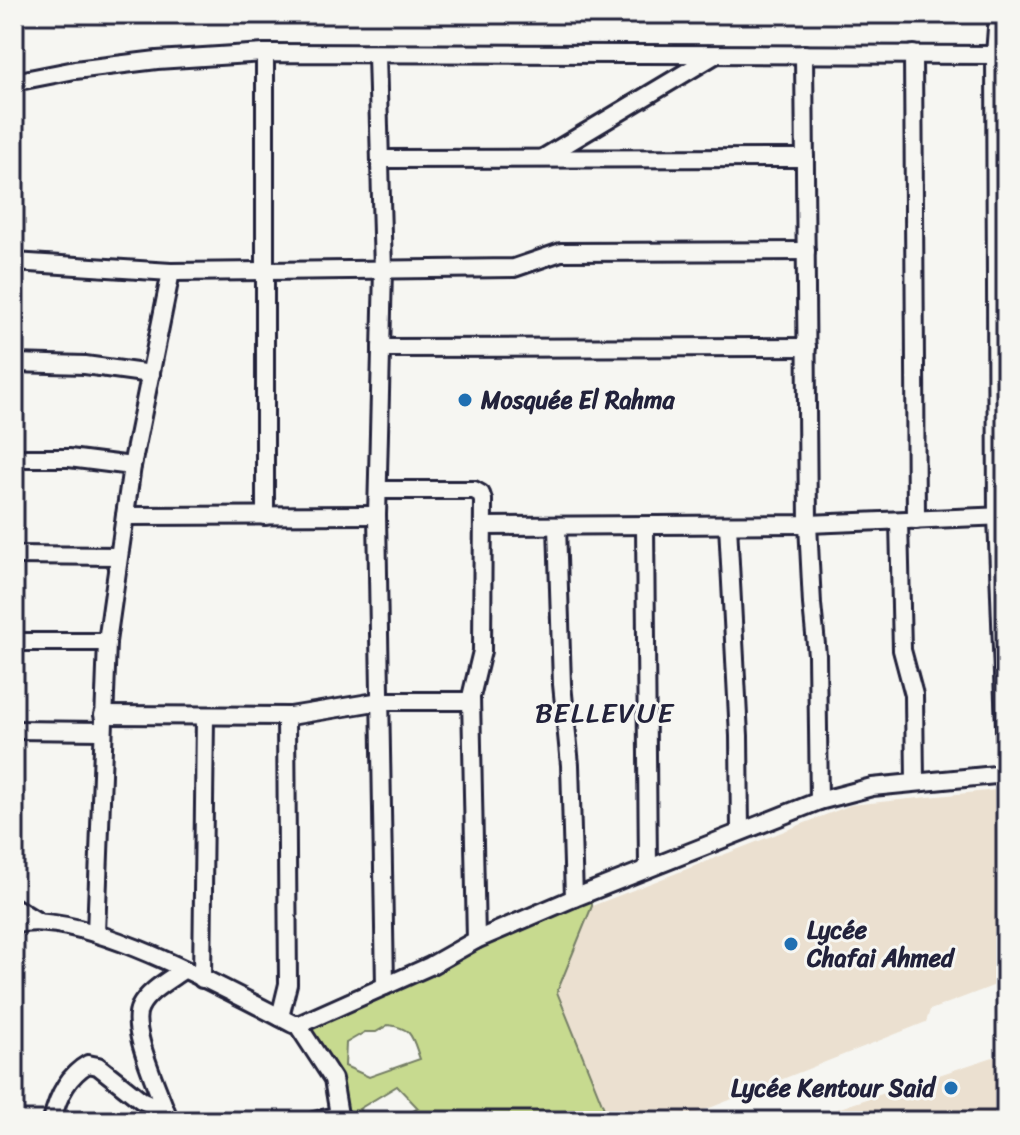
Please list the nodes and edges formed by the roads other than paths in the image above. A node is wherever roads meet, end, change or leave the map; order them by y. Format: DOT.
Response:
graph roads {
  1 [pos="998,14"];
  2 [pos="265,53"];
  3 [pos="716,54"];
  4 [pos="804,54"];
  5 [pos="913,54"];
  6 [pos="377,55"];
  7 [pos="1000,55"];
  8 [pos="14,82"];
  9 [pos="805,158"];
  10 [pos="380,159"];
  11 [pos="541,159"];
  12 [pos="806,251"];
  13 [pos="14,262"];
  14 [pos="1001,267"];
  15 [pos="265,270"];
  16 [pos="383,270"];
  17 [pos="171,272"];
  18 [pos="807,347"];
  19 [pos="381,348"];
  20 [pos="14,363"];
  21 [pos="151,374"];
  22 [pos="14,458"];
  23 [pos="132,466"];
  24 [pos="378,490"];
  25 [pos="377,515"];
  26 [pos="125,516"];
  27 [pos="265,516"];
  28 [pos="1002,516"];
  29 [pos="907,520"];
  30 [pos="808,524"];
  31 [pos="728,525"];
  32 [pos="483,526"];
  33 [pos="557,526"];
  34 [pos="645,526"];
  35 [pos="14,555"];
  36 [pos="118,556"];
  37 [pos="14,642"];
  38 [pos="107,642"];
  39 [pos="381,701"];
  40 [pos="471,701"];
  41 [pos="205,716"];
  42 [pos="286,717"];
  43 [pos="103,723"];
  44 [pos="14,730"];
  45 [pos="1006,753"];
  46 [pos="1006,774"];
  47 [pos="915,782"];
  48 [pos="819,801"];
  49 [pos="740,831"];
  50 [pos="648,868"];
  51 [pos="574,898"];
  52 [pos="14,907"];
  53 [pos="37,921"];
  54 [pos="14,925"];
  55 [pos="96,933"];
  56 [pos="476,940"];
  57 [pos="183,970"];
  58 [pos="202,979"];
  59 [pos="385,986"];
  60 [pos="280,1017"];
  61 [pos="297,1024"];
  62 [pos="168,1116"];
  63 [pos="340,1118"];
  64 [pos="52,1121"];
  65 [pos="314,1121"];
  1 -- 7 [label="street"];
  2 -- 6 [label="street"];
  2 -- 8 [label="street"];
  2 -- 15 [label="street"];
  3 -- 4 [label="street"];
  3 -- 6 [label="street"];
  3 -- 11 [label="street"];
  4 -- 5 [label="street"];
  4 -- 9 [label="street"];
  5 -- 7 [label="street"];
  5 -- 29 [label="street"];
  6 -- 10 [label="street"];
  7 -- 14 [label="street"];
  9 -- 11 [label="street"];
  9 -- 12 [label="street"];
  10 -- 11 [label="street"];
  10 -- 16 [label="street"];
  12 -- 16 [label="street"];
  12 -- 18 [label="street"];
  13 -- 17 [label="street"];
  14 -- 28 [label="street"];
  15 -- 16 [label="street"];
  15 -- 17 [label="street"];
  15 -- 27 [label="street"];
  16 -- 19 [label="street"];
  17 -- 21 [label="street"];
  18 -- 19 [label="street"];
  18 -- 30 [label="street"];
  19 -- 24 [label="street"];
  20 -- 21 [label="street"];
  21 -- 23 [label="street"];
  22 -- 23 [label="street"];
  23 -- 26 [label="street"];
  24 -- 25 [label="street"];
  24 -- 32 [label="street"];
  25 -- 27 [label="street"];
  25 -- 39 [label="street"];
  26 -- 27 [label="street"];
  26 -- 36 [label="street"];
  28 -- 29 [label="street"];
  28 -- 45 [label="street"];
  29 -- 30 [label="street"];
  29 -- 47 [label="street"];
  30 -- 31 [label="street"];
  30 -- 48 [label="street"];
  31 -- 34 [label="street"];
  31 -- 49 [label="street"];
  32 -- 33 [label="street"];
  32 -- 40 [label="street"];
  33 -- 34 [label="street"];
  33 -- 51 [label="street"];
  34 -- 50 [label="street"];
  35 -- 36 [label="street"];
  36 -- 38 [label="street"];
  37 -- 38 [label="street"];
  38 -- 43 [label="street"];
  39 -- 40 [label="street"];
  39 -- 42 [label="street"];
  39 -- 59 [label="street"];
  40 -- 56 [label="street"];
  41 -- 42 [label="street"];
  41 -- 43 [label="street"];
  41 -- 58 [label="street"];
  42 -- 60 [label="street"];
  43 -- 44 [label="street"];
  43 -- 55 [label="street"];
  46 -- 47 [label="street"];
  47 -- 48 [label="street"];
  48 -- 49 [label="street"];
  49 -- 50 [label="street"];
  50 -- 51 [label="street"];
  51 -- 56 [label="street"];
  52 -- 53 [label="street"];
  53 -- 54 [label="street"];
  53 -- 55 [label="street"];
  55 -- 57 [label="street"];
  56 -- 59 [label="street"];
  57 -- 58 [label="street"];
  57 -- 62 [label="street"];
  58 -- 60 [label="street"];
  59 -- 61 [label="street"];
  60 -- 61 [label="street"];
  61 -- 63 [label="street"];
  62 -- 64 [label="street"];
  63 -- 65 [label="street"];
}
